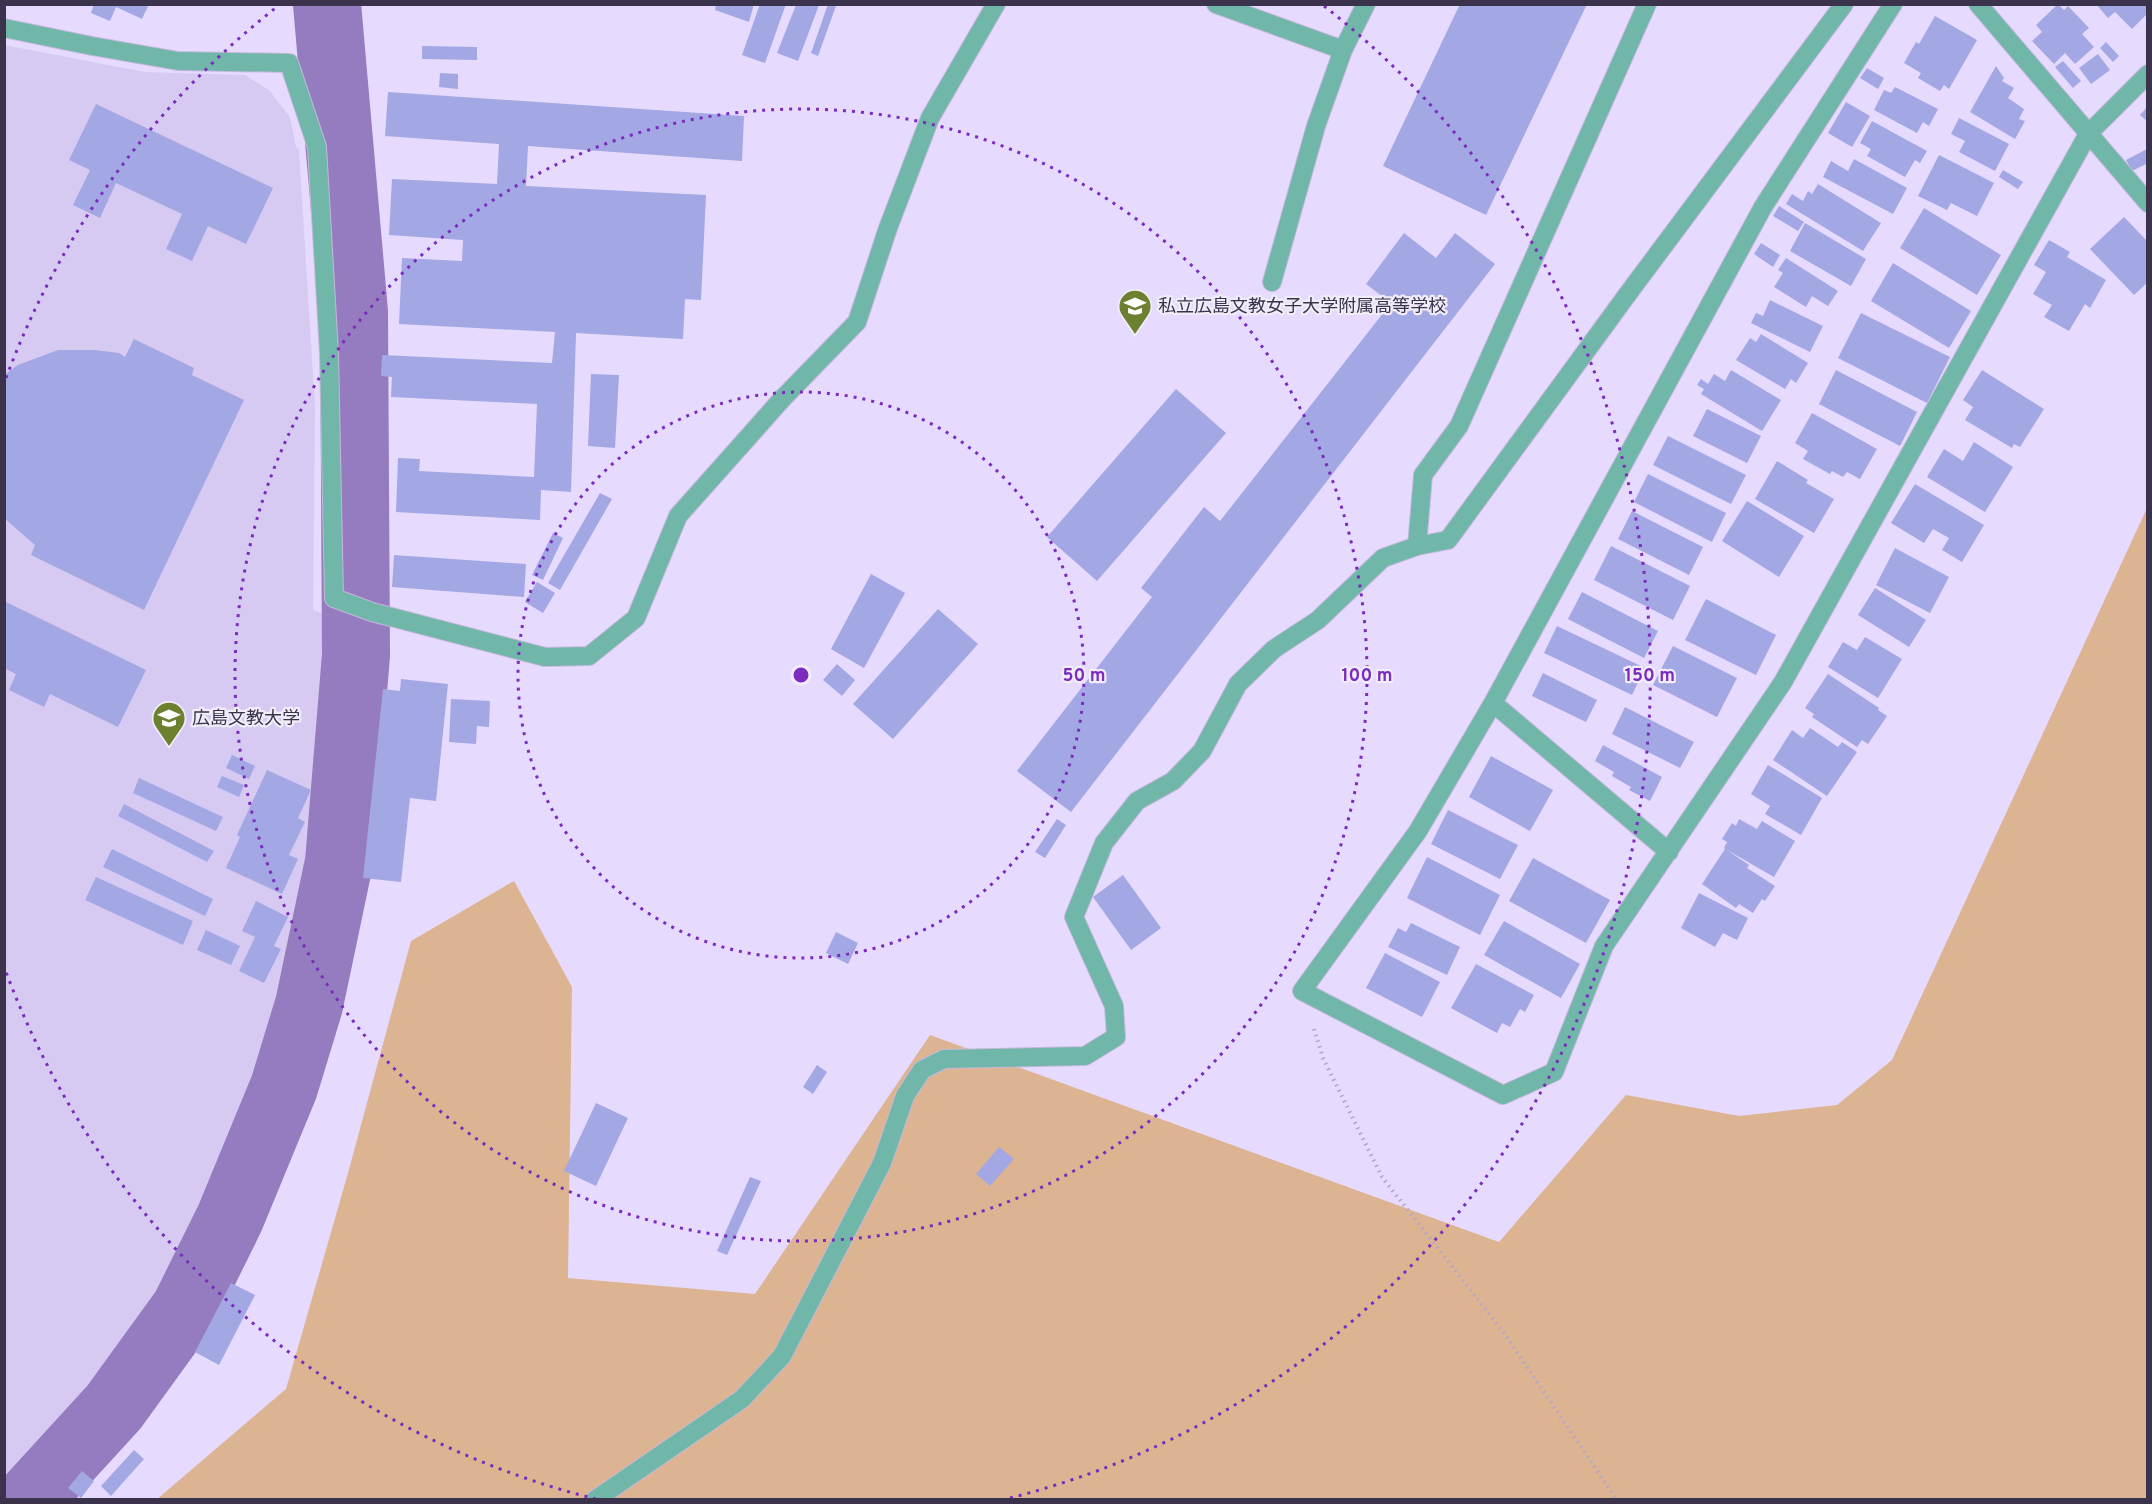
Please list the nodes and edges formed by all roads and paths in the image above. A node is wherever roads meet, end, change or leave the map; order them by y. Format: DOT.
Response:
graph roads {
  1 [pos="996,4"];
  2 [pos="1216,4"];
  3 [pos="1366,4"];
  4 [pos="1647,4"];
  5 [pos="1844,4"];
  6 [pos="1893,4"];
  7 [pos="1978,4"];
  8 [pos="4,28"];
  9 [pos="1343,50"];
  10 [pos="2148,74"];
  11 [pos="2088,134"];
  12 [pos="2148,203"];
  13 [pos="1272,282"];
  14 [pos="1417,546"];
  15 [pos="1493,703"];
  16 [pos="1669,852"];
  17 [pos="1302,991"];
  18 [pos="595,1500"];
  19 [pos="1617,1500"];
  1 -- 8 [label="street"];
  2 -- 9 [label="street"];
  3 -- 9 [label="street"];
  4 -- 14 [label="street"];
  5 -- 14 [label="street"];
  6 -- 15 [label="street"];
  7 -- 11 [label="street"];
  9 -- 13 [label="street"];
  10 -- 11 [label="street"];
  11 -- 12 [label="street"];
  11 -- 16 [label="street"];
  14 -- 18 [label="street"];
  15 -- 16 [label="street"];
  15 -- 17 [label="street"];
  16 -- 17 [label="street"];
  17 -- 19 [label="path"];
}
